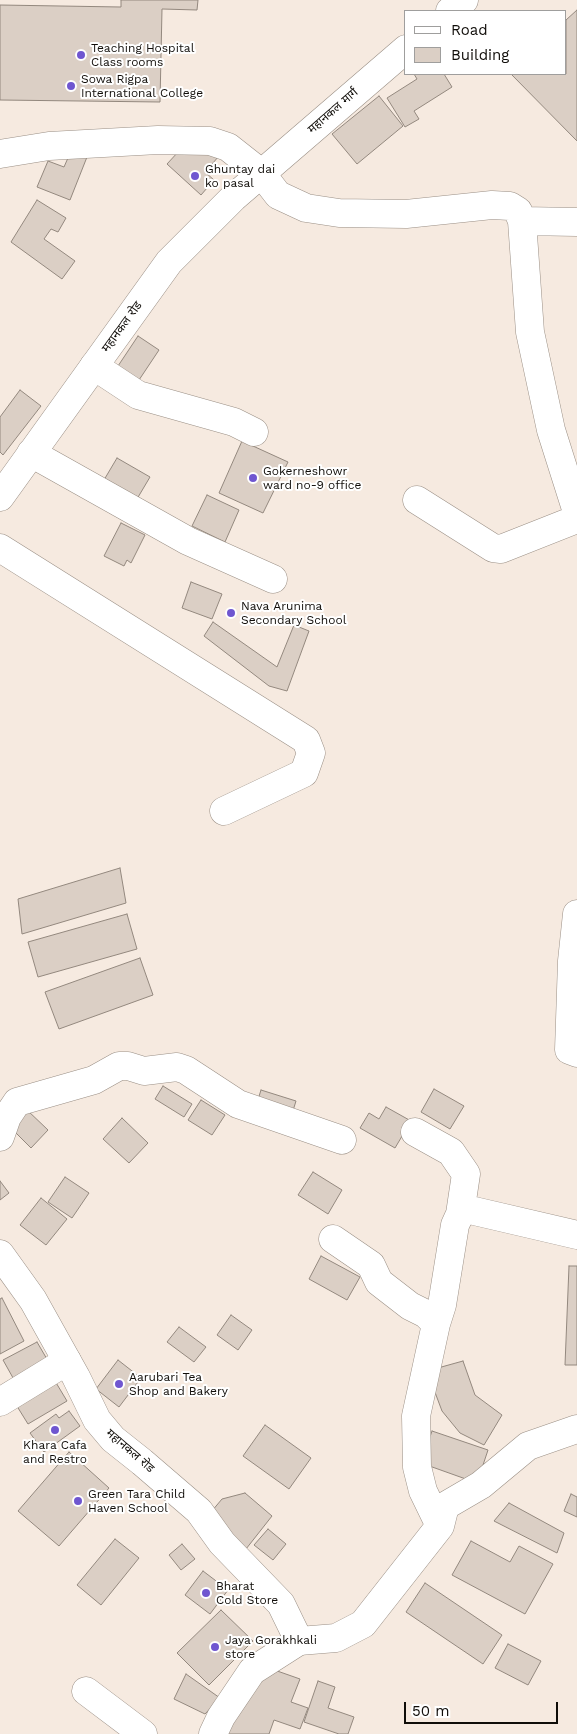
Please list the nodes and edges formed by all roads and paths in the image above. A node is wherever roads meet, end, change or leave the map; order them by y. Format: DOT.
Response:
graph roads {
  1 [pos="464,0"];
  2 [pos="451,10"];
  3 [pos="404,51"];
  4 [pos="0,154"];
  5 [pos="261,173"];
  6 [pos="522,221"];
  7 [pos="577,222"];
  8 [pos="94,366"];
  9 [pos="254,432"];
  10 [pos="32,453"];
  11 [pos="0,497"];
  12 [pos="417,500"];
  13 [pos="577,512"];
  14 [pos="577,519"];
  15 [pos="0,548"];
  16 [pos="273,579"];
  17 [pos="224,811"];
  18 [pos="577,914"];
  19 [pos="574,961"];
  20 [pos="577,1053"];
  21 [pos="415,1132"];
  22 [pos="0,1137"];
  23 [pos="342,1140"];
  24 [pos="460,1214"];
  25 [pos="577,1235"];
  26 [pos="333,1239"];
  27 [pos="0,1254"];
  28 [pos="436,1324"];
  29 [pos="67,1361"];
  30 [pos="0,1402"];
  31 [pos="577,1429"];
  32 [pos="440,1526"];
  33 [pos="299,1641"];
  34 [pos="86,1691"];
  35 [pos="143,1734"];
  36 [pos="213,1734"];
  1 -- 2 [label="street"];
  3 -- 5 [label="street, महानकल मार्ग"];
  4 -- 5 [label="street"];
  5 -- 6 [label="street"];
  5 -- 8 [label="street, महानकल रोड"];
  6 -- 7 [label="street"];
  6 -- 13 [label="street"];
  8 -- 9 [label="street"];
  8 -- 10 [label="street, महानकल रोड"];
  10 -- 11 [label="street, महानकल रोड"];
  10 -- 16 [label="street"];
  12 -- 14 [label="street"];
  15 -- 17 [label="street"];
  18 -- 19 [label="street"];
  19 -- 20 [label="street"];
  21 -- 24 [label="street"];
  22 -- 23 [label="street"];
  24 -- 25 [label="street"];
  24 -- 28 [label="street"];
  26 -- 28 [label="street"];
  27 -- 29 [label="street, महानकल रोड"];
  28 -- 32 [label="street"];
  29 -- 30 [label="street"];
  29 -- 33 [label="street, महानकल रोड"];
  31 -- 32 [label="street"];
  32 -- 33 [label="street"];
  33 -- 36 [label="street"];
  34 -- 35 [label="street"];
}
